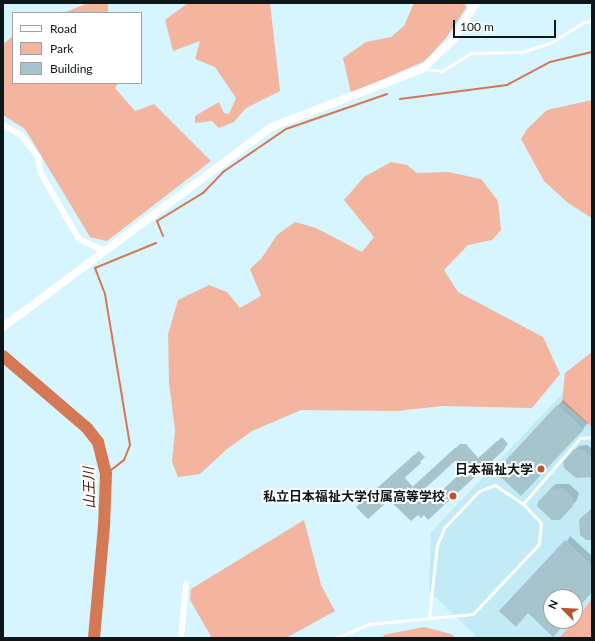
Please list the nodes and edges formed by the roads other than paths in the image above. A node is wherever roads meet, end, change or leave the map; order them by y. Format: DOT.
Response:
graph roads {
  1 [pos="476,3"];
  2 [pos="592,21"];
  3 [pos="422,69"];
  4 [pos="3,124"];
  5 [pos="105,251"];
  6 [pos="3,327"];
  7 [pos="592,437"];
  8 [pos="523,504"];
  9 [pos="186,584"];
  10 [pos="429,617"];
  11 [pos="181,638"];
  12 [pos="336,638"];
  1 -- 3 [label="street"];
  2 -- 3 [label="lane"];
  3 -- 5 [label="street"];
  4 -- 5 [label="street"];
  5 -- 6 [label="street"];
  7 -- 8 [label="lane"];
  8 -- 10 [label="lane"];
  8 -- 10 [label="lane"];
  9 -- 11 [label="street"];
  10 -- 12 [label="lane"];
}
